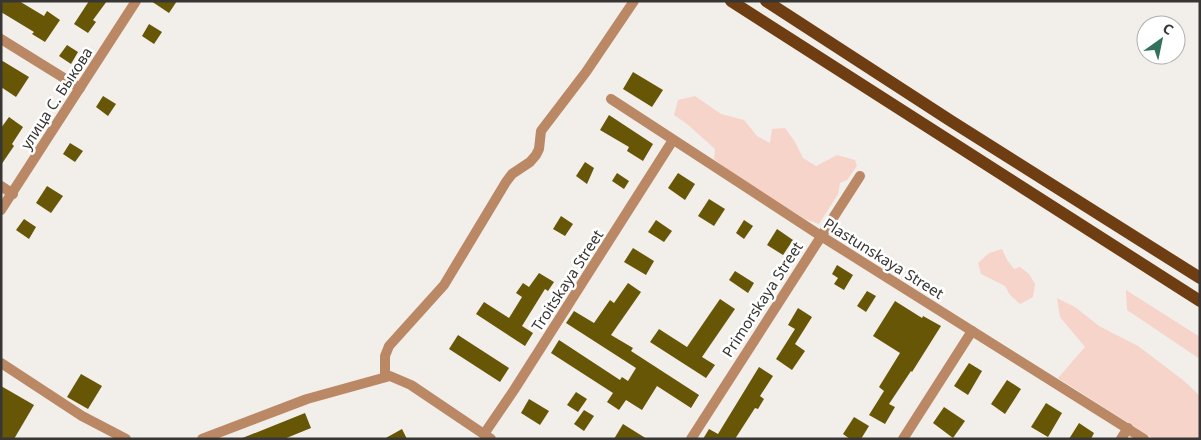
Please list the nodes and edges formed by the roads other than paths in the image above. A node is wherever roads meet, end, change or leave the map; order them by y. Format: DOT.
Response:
graph roads {
  1 [pos="136,1"];
  2 [pos="634,1"];
  3 [pos="731,1"];
  4 [pos="766,1"];
  5 [pos="1,39"];
  6 [pos="80,88"];
  7 [pos="611,99"];
  8 [pos="673,140"];
  9 [pos="860,176"];
  10 [pos="1,186"];
  11 [pos="13,194"];
  12 [pos="1,210"];
  13 [pos="821,236"];
  14 [pos="1200,278"];
  15 [pos="1200,301"];
  16 [pos="972,331"];
  17 [pos="1,363"];
  18 [pos="385,377"];
  19 [pos="1128,428"];
  20 [pos="488,436"];
  21 [pos="126,439"];
  22 [pos="202,439"];
  23 [pos="691,439"];
  24 [pos="903,439"];
  25 [pos="1121,439"];
  26 [pos="1144,439"];
  1 -- 6 [label="street, улица С. Быкова"];
  2 -- 18 [label="street"];
  3 -- 15 [label="main road"];
  4 -- 14 [label="main road"];
  5 -- 6 [label="street"];
  6 -- 11 [label="street, улица С. Быкова"];
  7 -- 8 [label="street, Plastunskaya Street"];
  8 -- 13 [label="street, Plastunskaya Street"];
  8 -- 20 [label="street, Troitskaya Street"];
  9 -- 13 [label="street, Primorskaya Street"];
  10 -- 11 [label="street"];
  11 -- 12 [label="street, улица С. Быкова"];
  13 -- 16 [label="street, Plastunskaya Street"];
  13 -- 23 [label="street, Primorskaya Street"];
  16 -- 19 [label="street, Plastunskaya Street"];
  16 -- 24 [label="street"];
  17 -- 21 [label="street"];
  18 -- 20 [label="street"];
  18 -- 22 [label="street"];
  19 -- 25 [label="street"];
  19 -- 26 [label="street, Plastunskaya Street"];
}
